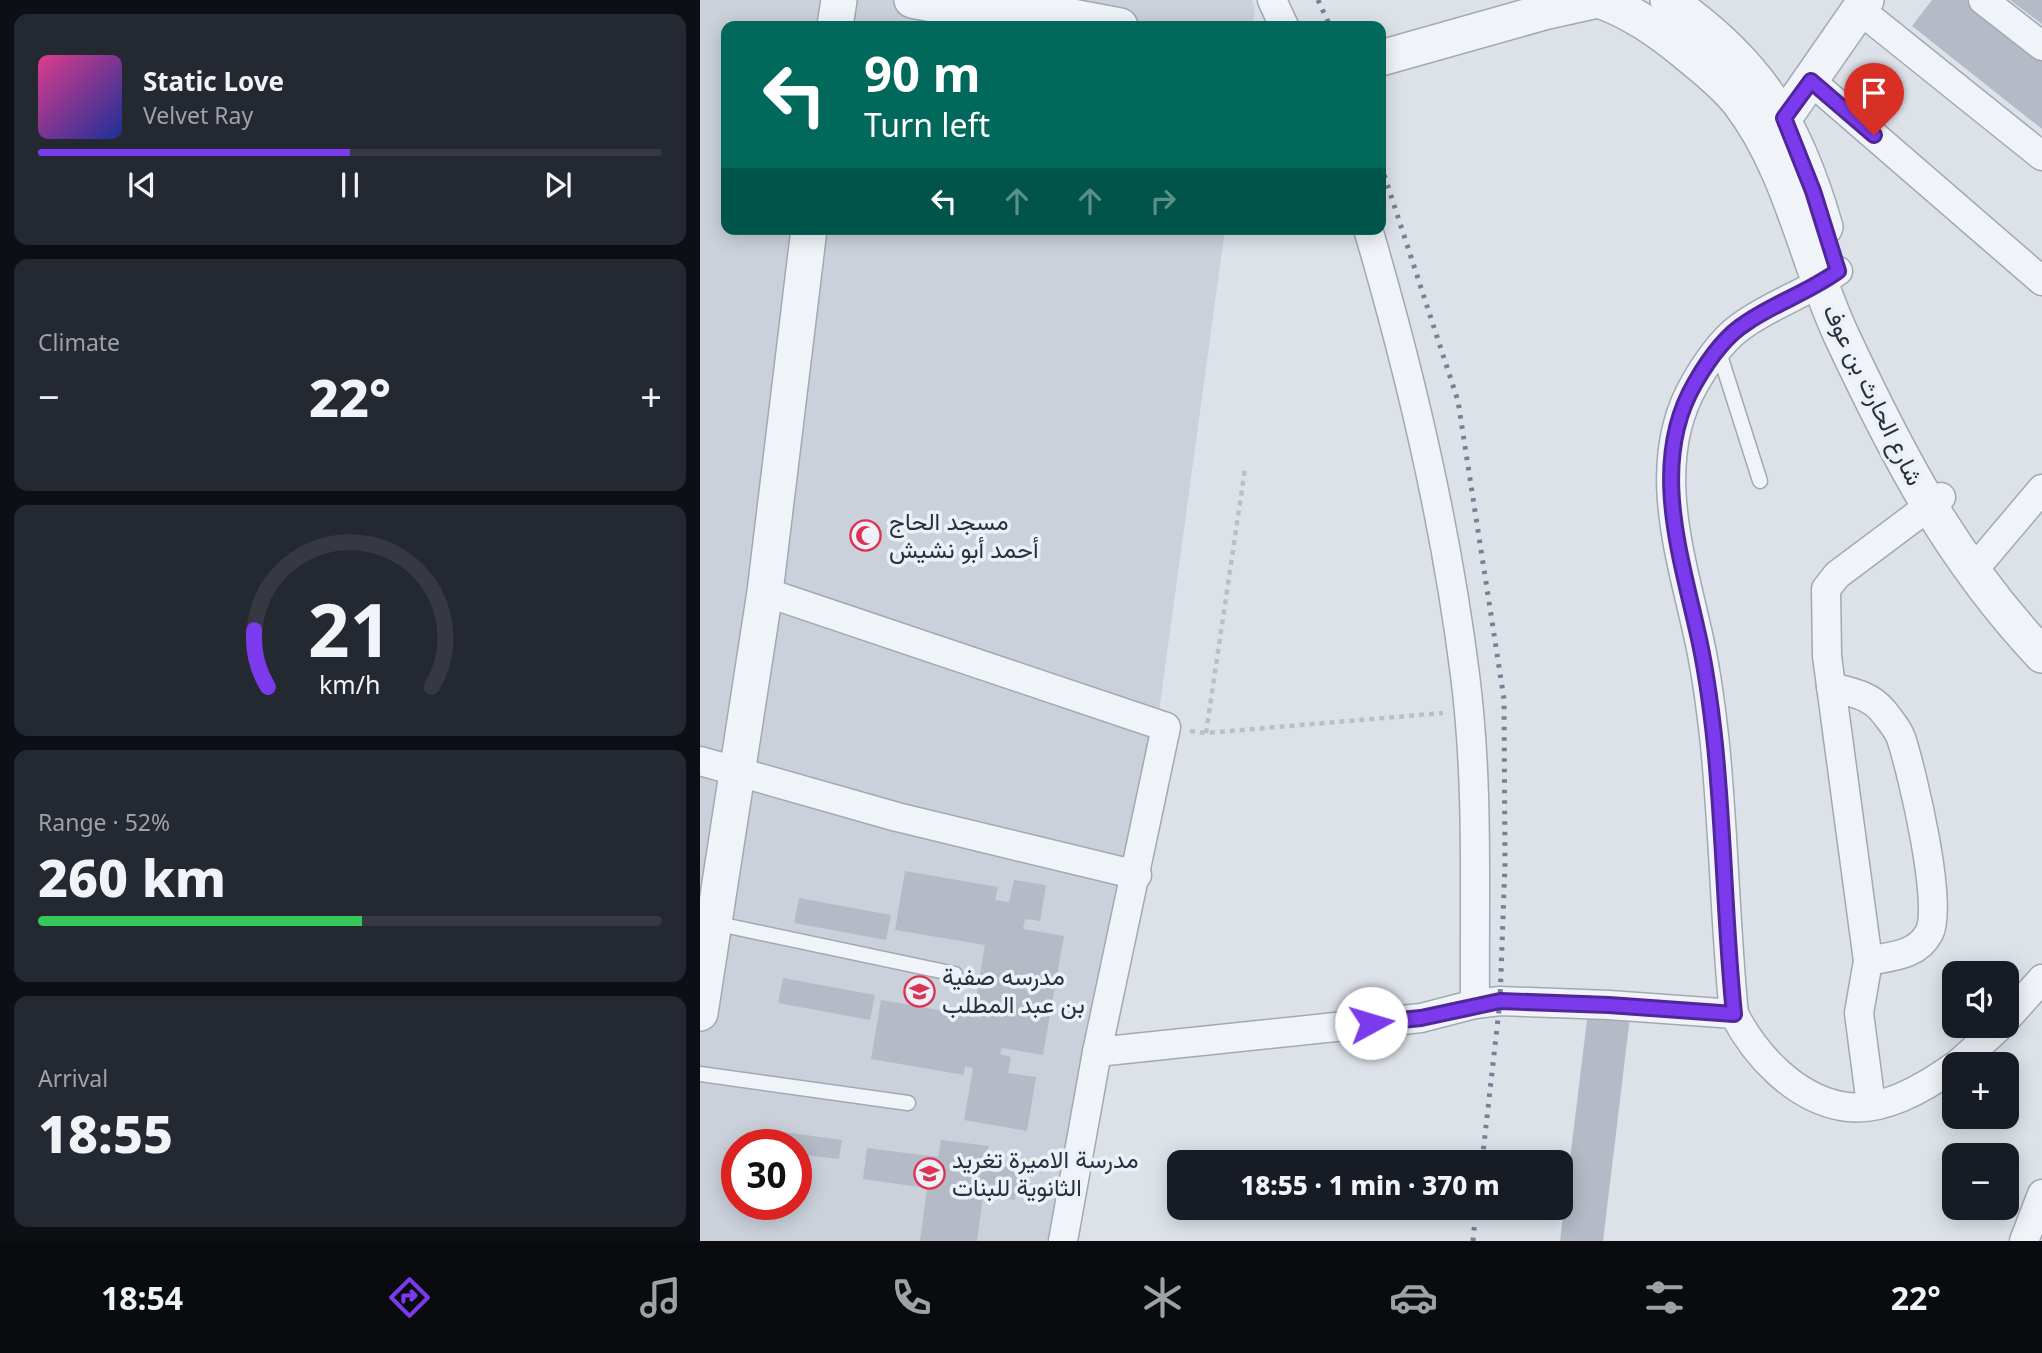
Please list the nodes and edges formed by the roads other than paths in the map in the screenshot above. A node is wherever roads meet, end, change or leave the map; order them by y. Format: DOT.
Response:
graph roads {
  1 [pos="839,0"];
  2 [pos="912,0"];
  3 [pos="982,0"];
  4 [pos="1272,0"];
  5 [pos="1499,0"];
  6 [pos="1599,0"];
  7 [pos="1668,0"];
  8 [pos="1983,0"];
  9 [pos="1863,5"];
  10 [pos="836,21"];
  11 [pos="1022,21"];
  12 [pos="1093,21"];
  13 [pos="1282,21"];
  14 [pos="1386,40"];
  15 [pos="2042,46"];
  16 [pos="1386,57"];
  17 [pos="1811,81"];
  18 [pos="1772,127"];
  19 [pos="2042,156"];
  20 [pos="808,235"];
  21 [pos="1369,235"];
  22 [pos="1828,278"];
  23 [pos="2042,281"];
  24 [pos="1718,349"];
  25 [pos="1760,481"];
  26 [pos="2042,489"];
  27 [pos="1935,503"];
  28 [pos="1977,567"];
  29 [pos="765,592"];
  30 [pos="2042,626"];
  31 [pos="2042,655"];
  32 [pos="1831,687"];
  33 [pos="700,761"];
  34 [pos="739,769"];
  35 [pos="1137,875"];
  36 [pos="714,923"];
  37 [pos="1868,961"];
  38 [pos="955,974"];
  39 [pos="2042,979"];
  40 [pos="1475,1004"];
  41 [pos="2019,1005"];
  42 [pos="700,1013"];
  43 [pos="1734,1014"];
  44 [pos="1986,1038"];
  45 [pos="1097,1052"];
  46 [pos="1971,1052"];
  47 [pos="700,1074"];
  48 [pos="1942,1074"];
  49 [pos="908,1102"];
  50 [pos="1871,1105"];
  51 [pos="2042,1194"];
  52 [pos="2029,1232"];
  53 [pos="1063,1241"];
  54 [pos="2007,1241"];
  1 -- 10 [label="street"];
  2 -- 11 [label="street"];
  3 -- 12 [label="street"];
  4 -- 13 [label="street"];
  5 -- 14 [label="street"];
  6 -- 16 [label="street"];
  6 -- 18 [label="street"];
  7 -- 18 [label="street"];
  8 -- 15 [label="street"];
  9 -- 17 [label="street"];
  9 -- 19 [label="street"];
  17 -- 18 [label="street"];
  17 -- 23 [label="street"];
  18 -- 22 [label="street, شارع الحارث بن عوف"];
  20 -- 29 [label="street"];
  21 -- 40 [label="street"];
  22 -- 24 [label="street"];
  22 -- 27 [label="street, شارع الحارث بن عوف"];
  24 -- 25 [label="lane"];
  24 -- 43 [label="street"];
  26 -- 28 [label="street"];
  27 -- 28 [label="street, شارع الحارث بن عوف"];
  27 -- 32 [label="street"];
  28 -- 30 [label="street, شارع الحارث بن عوف"];
  28 -- 31 [label="street, شارع الحارث بن عوف"];
  29 -- 34 [label="street"];
  29 -- 35 [label="street"];
  32 -- 37 [label="street"];
  32 -- 37 [label="street"];
  33 -- 34 [label="street"];
  34 -- 35 [label="street"];
  34 -- 36 [label="street"];
  35 -- 45 [label="street"];
  36 -- 38 [label="lane"];
  36 -- 42 [label="street"];
  37 -- 50 [label="street"];
  39 -- 41 [label="street"];
  40 -- 43 [label="street"];
  40 -- 45 [label="street"];
  43 -- 50 [label="street"];
  44 -- 46 [label="street"];
  45 -- 53 [label="street"];
  47 -- 49 [label="lane"];
  48 -- 50 [label="street"];
  51 -- 52 [label="street"];
  52 -- 54 [label="street"];
}
